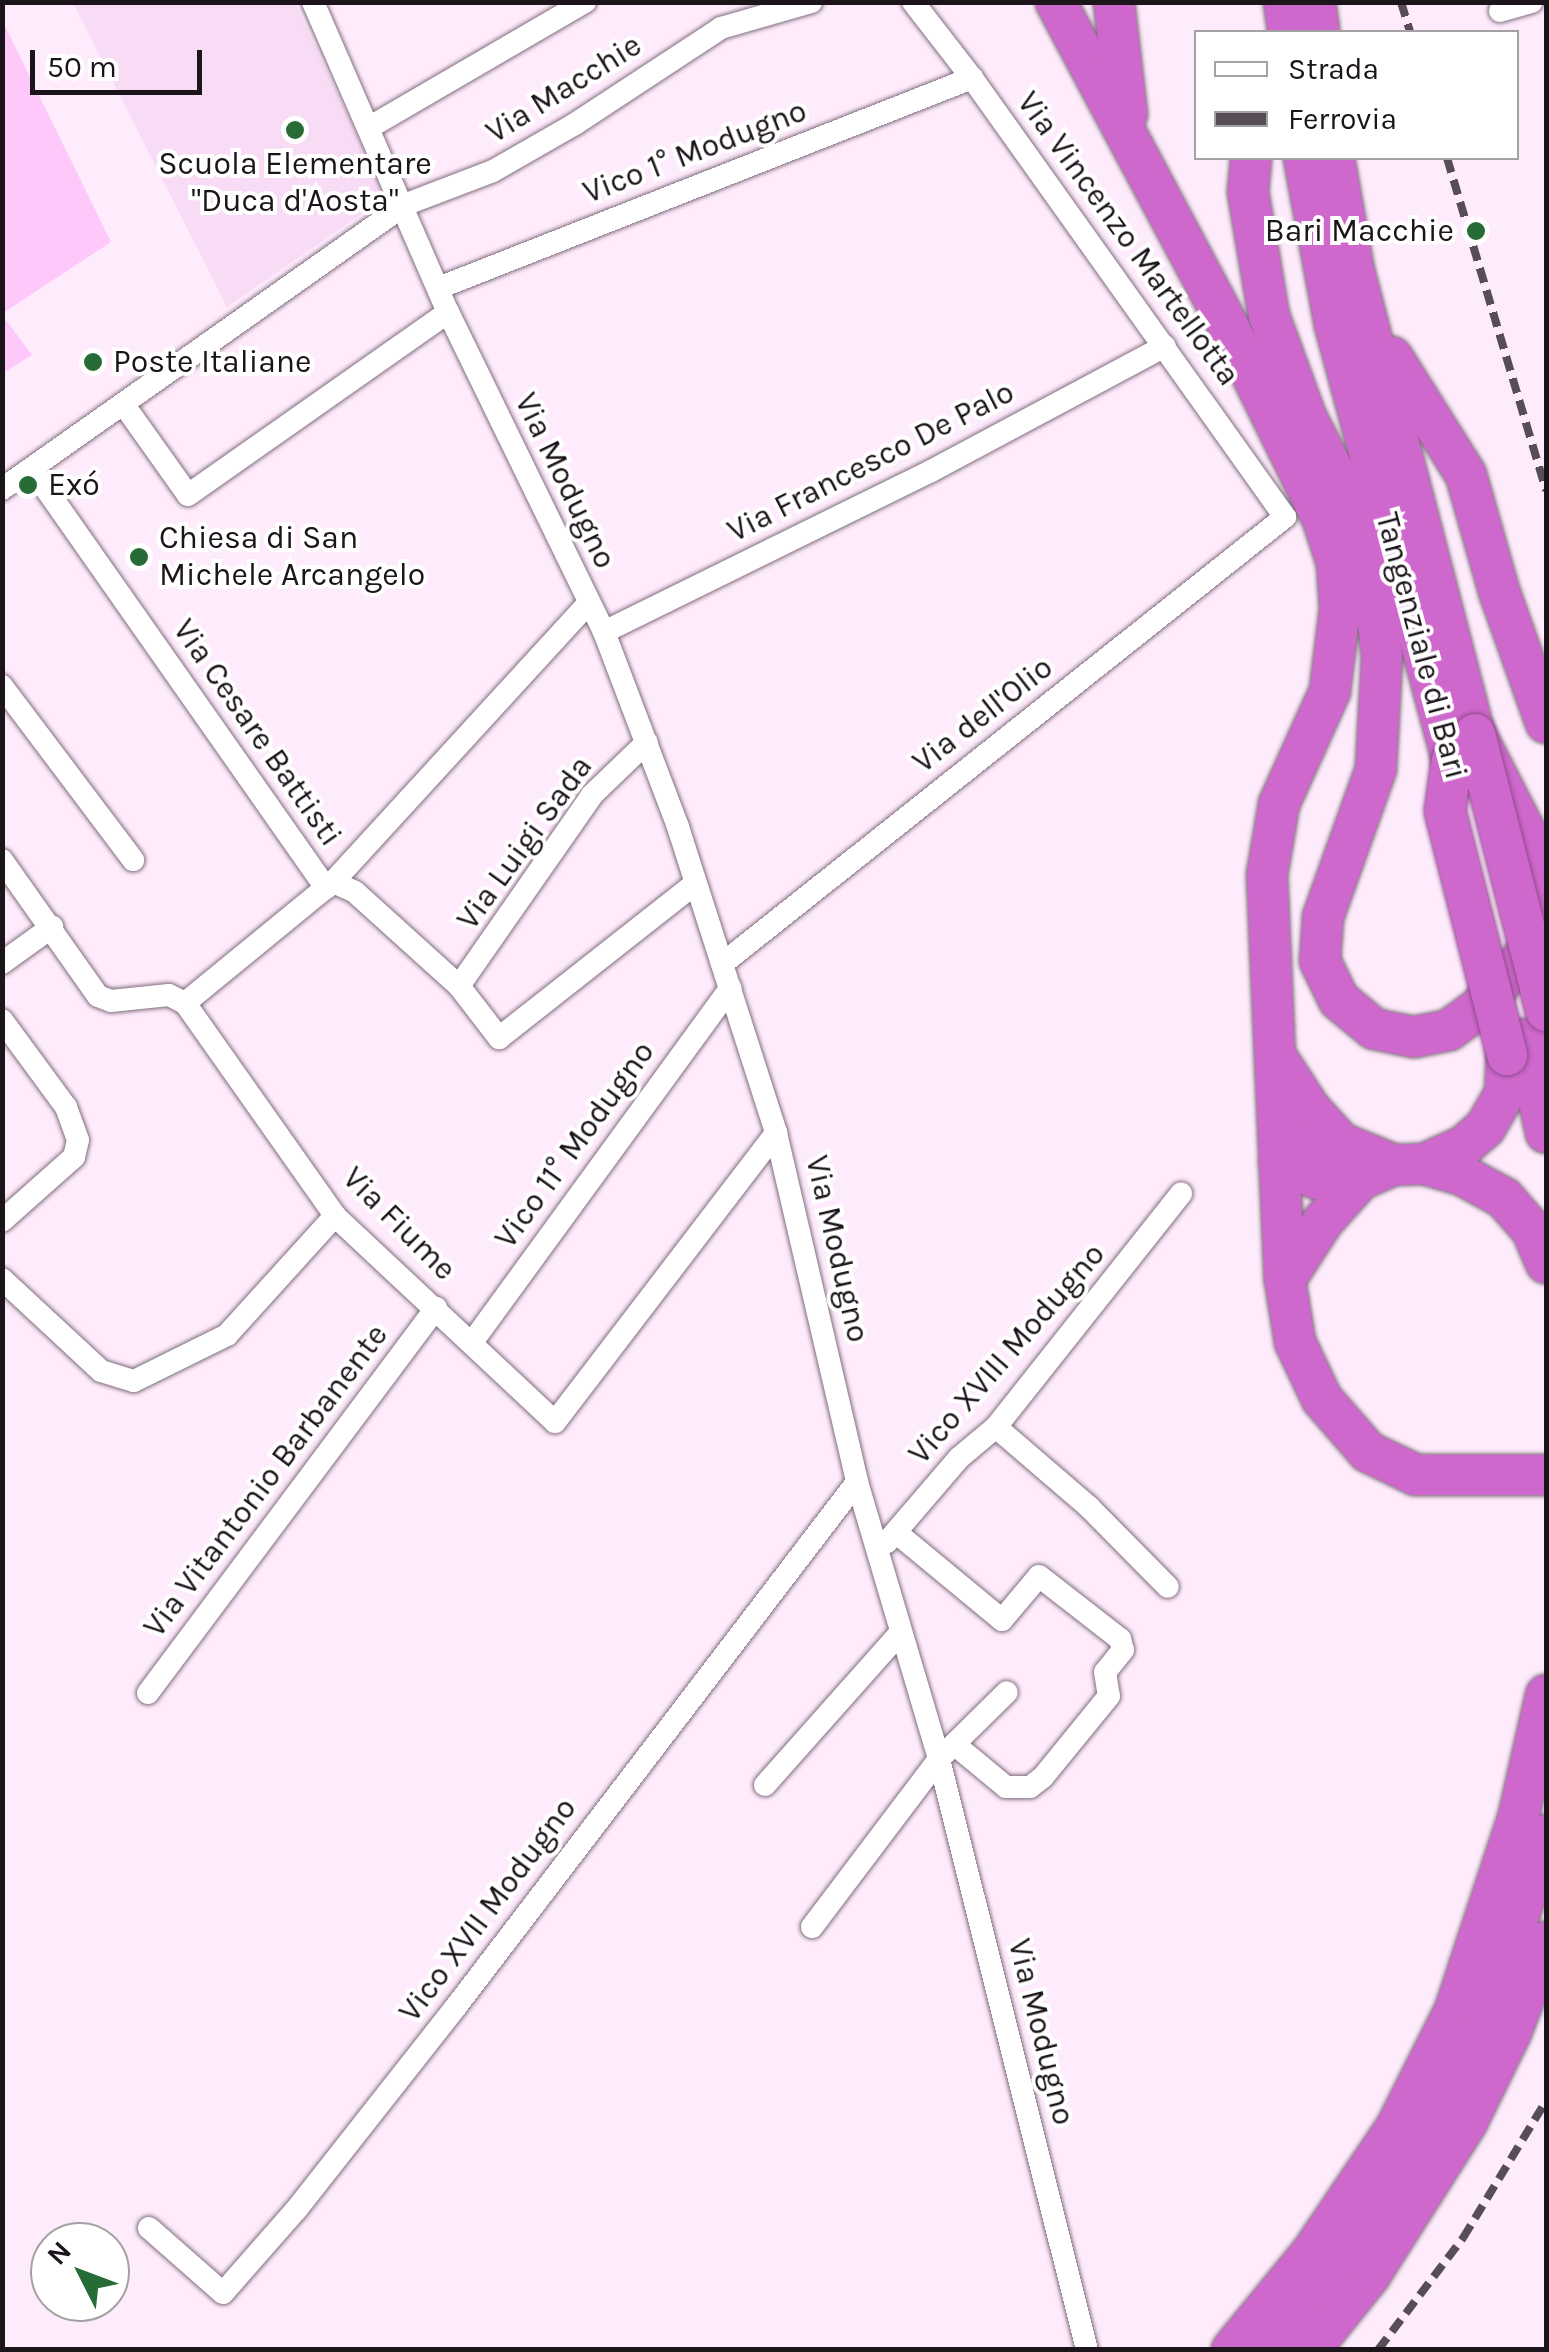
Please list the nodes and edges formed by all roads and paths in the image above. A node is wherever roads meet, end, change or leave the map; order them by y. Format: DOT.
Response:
graph roads {
  1 [pos="313,2"];
  2 [pos="584,2"];
  3 [pos="811,2"];
  4 [pos="913,2"];
  5 [pos="1057,2"];
  6 [pos="1113,2"];
  7 [pos="1284,2"];
  8 [pos="1315,2"];
  9 [pos="1532,2"];
  10 [pos="1500,12"];
  11 [pos="1288,30"];
  12 [pos="1319,30"];
  13 [pos="972,78"];
  14 [pos="370,127"];
  15 [pos="1131,138"];
  16 [pos="1251,160"];
  17 [pos="1305,160"];
  18 [pos="1334,160"];
  19 [pos="404,205"];
  20 [pos="1334,251"];
  21 [pos="441,287"];
  22 [pos="448,312"];
  23 [pos="1370,322"];
  24 [pos="1165,346"];
  25 [pos="124,406"];
  26 [pos="32,468"];
  27 [pos="4,485"];
  28 [pos="1285,517"];
  29 [pos="588,604"];
  30 [pos="604,632"];
  31 [pos="2,686"];
  32 [pos="1546,723"];
  33 [pos="647,742"];
  34 [pos="1463,747"];
  35 [pos="2,860"];
  36 [pos="133,860"];
  37 [pos="695,884"];
  38 [pos="329,885"];
  39 [pos="1546,900"];
  40 [pos="52,927"];
  41 [pos="1546,932"];
  42 [pos="2,963"];
  43 [pos="722,964"];
  44 [pos="459,986"];
  45 [pos="730,988"];
  46 [pos="185,1003"];
  47 [pos="2,1020"];
  48 [pos="1526,1035"];
  49 [pos="1274,1053"];
  50 [pos="776,1133"];
  51 [pos="1546,1134"];
  52 [pos="1341,1143"];
  53 [pos="1280,1162"];
  54 [pos="1393,1170"];
  55 [pos="1181,1194"];
  56 [pos="335,1216"];
  57 [pos="2,1221"];
  58 [pos="1546,1263"];
  59 [pos="2,1280"];
  60 [pos="1285,1280"];
  61 [pos="436,1308"];
  62 [pos="472,1341"];
  63 [pos="996,1427"];
  64 [pos="1546,1474"];
  65 [pos="857,1482"];
  66 [pos="898,1534"];
  67 [pos="875,1551"];
  68 [pos="1168,1586"];
  69 [pos="900,1633"];
  70 [pos="1006,1692"];
  71 [pos="148,1693"];
  72 [pos="1546,1695"];
  73 [pos="946,1751"];
  74 [pos="765,1784"];
  75 [pos="1546,1835"];
  76 [pos="812,1928"];
  77 [pos="1546,1942"];
  78 [pos="149,2228"];
  79 [pos="1086,2350"];
  80 [pos="1232,2350"];
  81 [pos="1272,2350"];
  82 [pos="1310,2350"];
  1 -- 14 [label="street, Via Modugno"];
  2 -- 14 [label="street"];
  3 -- 19 [label="street, Via Macchie"];
  4 -- 13 [label="street, Via Vincenzo Martellotta"];
  5 -- 6 [label="street"];
  5 -- 15 [label="highway"];
  6 -- 15 [label="highway"];
  7 -- 11 [label="highway"];
  8 -- 12 [label="highway"];
  9 -- 10 [label="street"];
  13 -- 21 [label="street, Vico 1° Modugno"];
  13 -- 24 [label="street, Via Vincenzo Martellotta"];
  14 -- 19 [label="street, Via Modugno"];
  15 -- 49 [label="highway"];
  16 -- 41 [label="highway"];
  17 -- 20 [label="highway, Tangenziale di Bari"];
  18 -- 20 [label="highway, Tangenziale di Bari"];
  19 -- 21 [label="street, Via Modugno"];
  19 -- 25 [label="street, Via Macchie"];
  20 -- 23 [label="highway, Tangenziale di Bari"];
  20 -- 34 [label="highway, Tangenziale di Bari"];
  21 -- 22 [label="street, Via Modugno"];
  22 -- 25 [label="street"];
  22 -- 29 [label="street, Via Modugno"];
  23 -- 32 [label="highway"];
  23 -- 34 [label="highway, Tangenziale di Bari"];
  24 -- 28 [label="street, Via Vincenzo Martellotta"];
  24 -- 30 [label="street, Via Francesco De Palo"];
  25 -- 26 [label="street, Via Macchie"];
  26 -- 27 [label="street, Via Macchie"];
  26 -- 38 [label="street, Via Cesare Battisti"];
  28 -- 43 [label="street, Via dell'Olio"];
  29 -- 30 [label="street, Via Modugno"];
  29 -- 38 [label="street"];
  30 -- 33 [label="street, Via Modugno"];
  31 -- 36 [label="street"];
  33 -- 37 [label="street, Via Modugno"];
  33 -- 44 [label="street, Via Luigi Sada"];
  34 -- 39 [label="highway, bridge"];
  34 -- 48 [label="highway, Tangenziale di Bari, bridge"];
  34 -- 48 [label="highway, bridge"];
  35 -- 40 [label="street"];
  37 -- 43 [label="street, Via Modugno"];
  37 -- 44 [label="street, Via Cesare Battisti"];
  38 -- 44 [label="street, Via Cesare Battisti"];
  38 -- 46 [label="street"];
  40 -- 42 [label="street"];
  40 -- 46 [label="street"];
  43 -- 45 [label="street, Via Modugno"];
  45 -- 50 [label="street, Via Modugno"];
  45 -- 62 [label="street, Vico 11° Modugno"];
  46 -- 56 [label="street, Via Fiume"];
  47 -- 57 [label="street"];
  48 -- 51 [label="highway, Tangenziale di Bari"];
  48 -- 54 [label="highway"];
  49 -- 52 [label="highway"];
  49 -- 53 [label="highway"];
  50 -- 62 [label="street, Via Fiume"];
  50 -- 65 [label="street, Via Modugno"];
  52 -- 53 [label="highway"];
  52 -- 54 [label="highway"];
  53 -- 54 [label="highway"];
  53 -- 60 [label="highway"];
  54 -- 58 [label="highway"];
  54 -- 60 [label="highway"];
  55 -- 63 [label="street, Vico XVIII Modugno"];
  56 -- 59 [label="street"];
  56 -- 61 [label="street, Via Fiume"];
  60 -- 64 [label="highway"];
  61 -- 62 [label="street, Via Fiume"];
  61 -- 71 [label="street, Via Vitantonio Barbanente"];
  63 -- 66 [label="street, Vico XVIII Modugno"];
  63 -- 68 [label="street"];
  65 -- 67 [label="street, Via Modugno"];
  65 -- 78 [label="street, Vico XVII Modugno"];
  66 -- 67 [label="street, Vico XVIII Modugno"];
  66 -- 73 [label="street"];
  67 -- 69 [label="street, Via Modugno"];
  69 -- 73 [label="street, Via Modugno"];
  69 -- 74 [label="street"];
  70 -- 73 [label="street"];
  72 -- 80 [label="highway"];
  73 -- 76 [label="street"];
  73 -- 79 [label="street, Via Modugno"];
  75 -- 81 [label="highway"];
  77 -- 82 [label="highway"];
}
